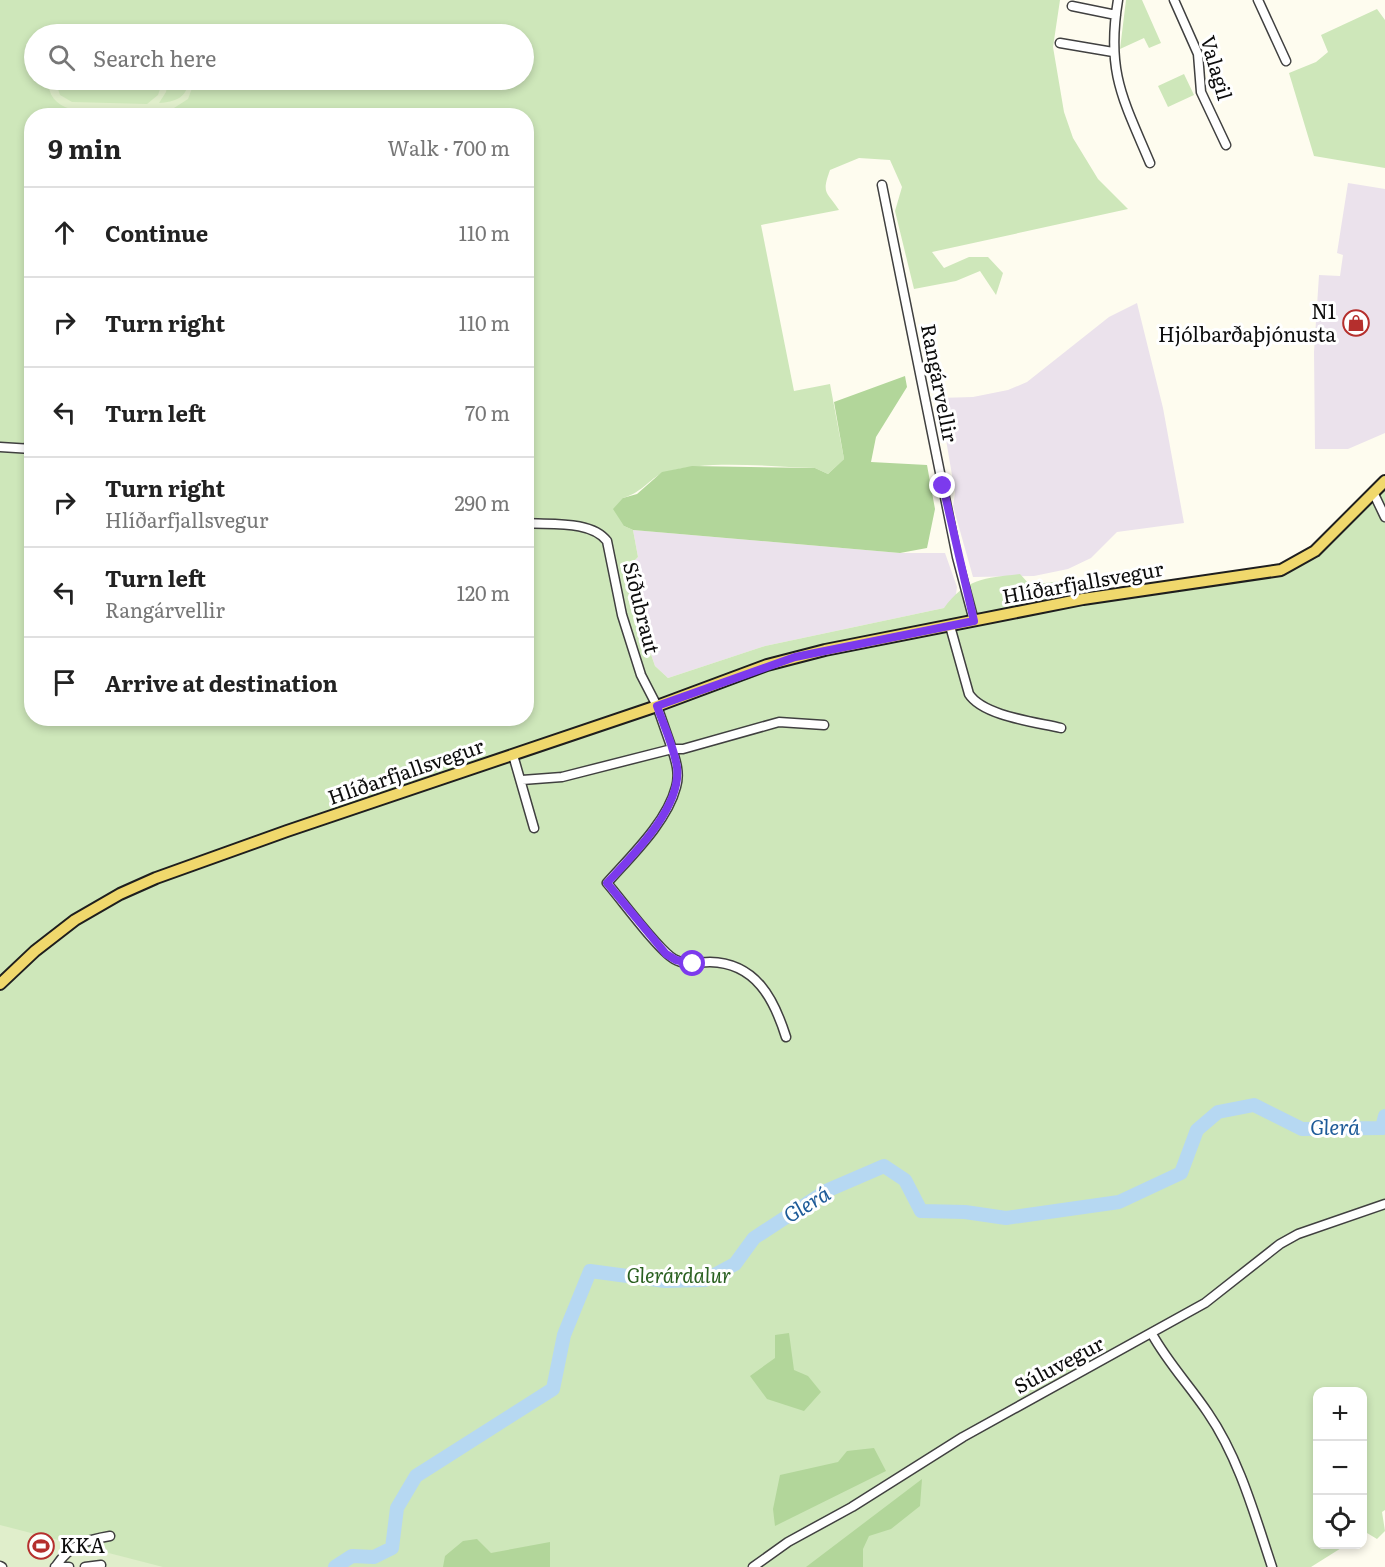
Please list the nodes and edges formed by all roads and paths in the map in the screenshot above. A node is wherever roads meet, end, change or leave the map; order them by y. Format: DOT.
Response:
graph roads {
  1 [pos="1118,0"];
  2 [pos="1174,0"];
  3 [pos="1258,0"];
  4 [pos="1072,6"];
  5 [pos="1116,15"];
  6 [pos="1060,42"];
  7 [pos="1113,52"];
  8 [pos="1286,61"];
  9 [pos="1226,145"];
  10 [pos="1150,163"];
  11 [pos="882,185"];
  12 [pos="0,447"];
  13 [pos="24,449"];
  14 [pos="1385,481"];
  15 [pos="1373,492"];
  16 [pos="1385,517"];
  17 [pos="534,524"];
  18 [pos="974,621"];
  19 [pos="950,626"];
  20 [pos="657,706"];
  21 [pos="824,724"];
  22 [pos="1061,728"];
  23 [pos="672,749"];
  24 [pos="513,754"];
  25 [pos="522,780"];
  26 [pos="534,828"];
  27 [pos="0,984"];
  28 [pos="786,1037"];
  29 [pos="1385,1204"];
  30 [pos="1152,1334"];
  31 [pos="110,1536"];
  32 [pos="101,1564"];
  33 [pos="56,1567"];
  34 [pos="69,1567"];
  35 [pos="85,1567"];
  36 [pos="753,1567"];
  37 [pos="1272,1567"];
  1 -- 5 [label="street"];
  2 -- 9 [label="street, Valagil"];
  3 -- 8 [label="street"];
  4 -- 5 [label="street"];
  5 -- 7 [label="street"];
  6 -- 7 [label="street"];
  7 -- 10 [label="street"];
  11 -- 18 [label="street, Rangárvellir"];
  12 -- 13 [label="street"];
  14 -- 15 [label="main road, Hlíðarfjallsvegur"];
  15 -- 16 [label="street"];
  15 -- 18 [label="main road, Hlíðarfjallsvegur"];
  17 -- 20 [label="street, Síðubraut"];
  18 -- 19 [label="main road, Hlíðarfjallsvegur"];
  19 -- 20 [label="main road, Hlíðarfjallsvegur"];
  19 -- 22 [label="street"];
  20 -- 23 [label="street, Síðubraut"];
  20 -- 24 [label="main road, Hlíðarfjallsvegur"];
  21 -- 23 [label="street"];
  23 -- 25 [label="street"];
  23 -- 28 [label="street, Síðubraut"];
  24 -- 25 [label="street"];
  24 -- 27 [label="main road, Hlíðarfjallsvegur"];
  25 -- 26 [label="street"];
  29 -- 30 [label="street, Súluvegur"];
  30 -- 36 [label="street, Súluvegur"];
  30 -- 37 [label="street"];
  31 -- 33 [label="street"];
  32 -- 35 [label="street"];
  33 -- 34 [label="street"];
}
